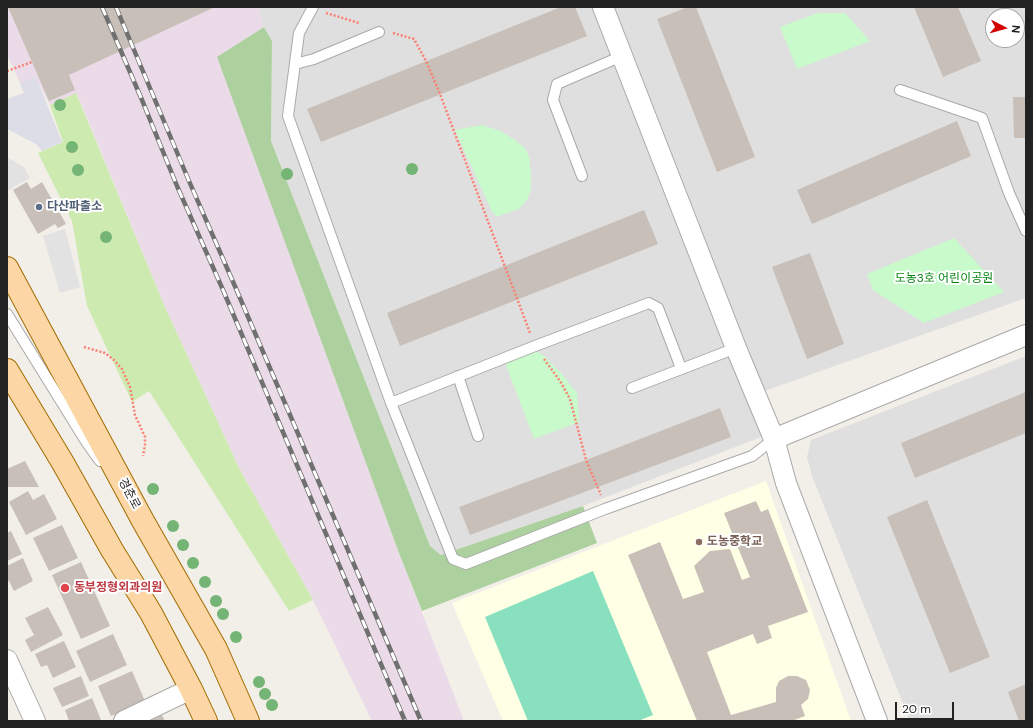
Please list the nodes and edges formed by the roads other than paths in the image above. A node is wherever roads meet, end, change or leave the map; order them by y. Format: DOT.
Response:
graph roads {
  1 [pos="603,7"];
  2 [pos="312,8"];
  3 [pos="378,32"];
  4 [pos="622,56"];
  5 [pos="294,64"];
  6 [pos="900,90"];
  7 [pos="582,176"];
  8 [pos="1026,231"];
  9 [pos="7,268"];
  10 [pos="7,314"];
  11 [pos="1026,335"];
  12 [pos="736,348"];
  13 [pos="681,368"];
  14 [pos="7,370"];
  15 [pos="458,376"];
  16 [pos="632,388"];
  17 [pos="391,403"];
  18 [pos="478,436"];
  19 [pos="774,439"];
  20 [pos="143,521"];
  21 [pos="7,660"];
  22 [pos="191,689"];
  23 [pos="35,721"];
  24 [pos="124,721"];
  25 [pos="206,721"];
  26 [pos="248,721"];
  27 [pos="877,721"];
  1 -- 4 [label="street"];
  2 -- 5 [label="lane"];
  3 -- 5 [label="lane"];
  4 -- 7 [label="lane"];
  4 -- 12 [label="street"];
  5 -- 17 [label="lane"];
  6 -- 8 [label="lane"];
  9 -- 20 [label="main road, 경춘로"];
  10 -- 20 [label="lane"];
  11 -- 19 [label="street"];
  12 -- 13 [label="lane"];
  12 -- 19 [label="street"];
  13 -- 15 [label="lane"];
  13 -- 16 [label="lane"];
  14 -- 22 [label="main road"];
  15 -- 17 [label="lane"];
  15 -- 18 [label="lane"];
  17 -- 19 [label="lane"];
  19 -- 27 [label="street"];
  20 -- 26 [label="main road, 경춘로"];
  21 -- 23 [label="street"];
  22 -- 24 [label="street"];
  22 -- 25 [label="main road"];
}
